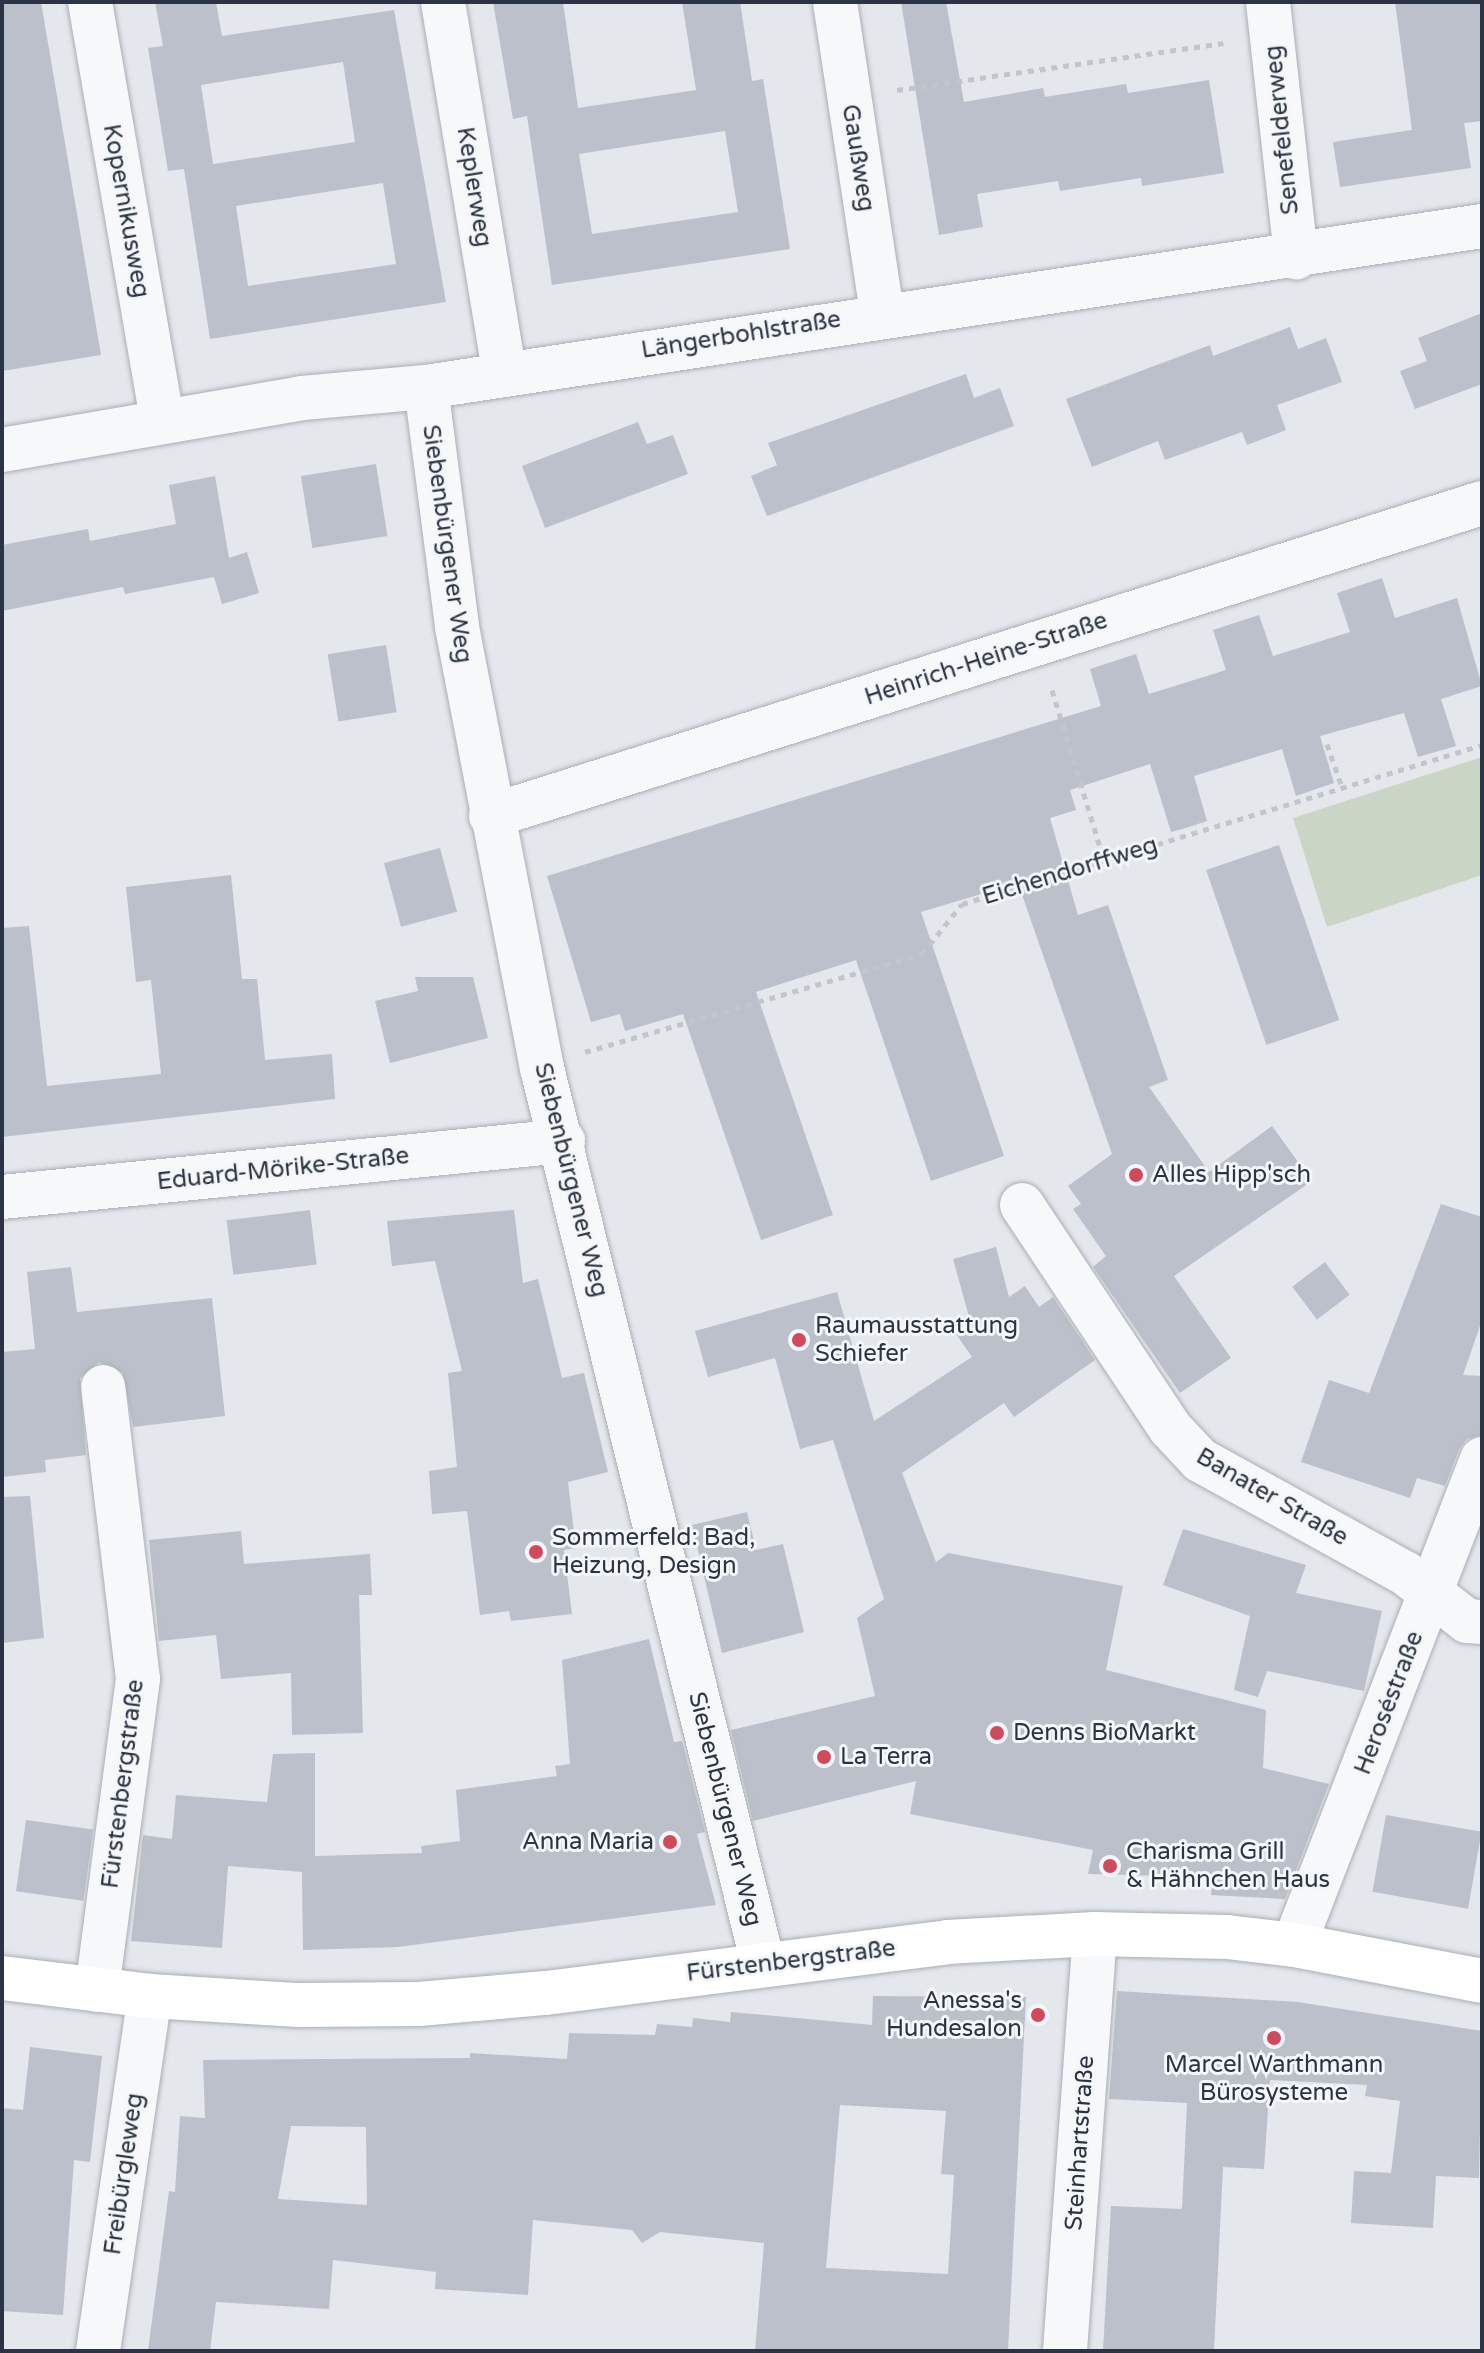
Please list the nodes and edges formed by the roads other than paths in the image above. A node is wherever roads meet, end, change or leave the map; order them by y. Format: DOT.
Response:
graph roads {
  1 [pos="90,2"];
  2 [pos="443,2"];
  3 [pos="835,2"];
  4 [pos="1268,2"];
  5 [pos="1482,226"];
  6 [pos="1296,257"];
  7 [pos="882,314"];
  8 [pos="504,371"];
  9 [pos="426,387"];
  10 [pos="162,420"];
  11 [pos="2,450"];
  12 [pos="1482,503"];
  13 [pos="491,816"];
  14 [pos="563,1141"];
  15 [pos="2,1197"];
  16 [pos="1022,1205"];
  17 [pos="103,1387"];
  18 [pos="1482,1459"];
  19 [pos="1431,1595"];
  20 [pos="1482,1622"];
  21 [pos="1095,1934"];
  22 [pos="1294,1945"];
  23 [pos="763,1964"];
  24 [pos="2,1978"];
  25 [pos="1482,1981"];
  26 [pos="97,1990"];
  27 [pos="150,1996"];
  28 [pos="98,2351"];
  29 [pos="1065,2351"];
  1 -- 10 [label="street, Kopernikusweg"];
  2 -- 8 [label="street, Keplerweg"];
  3 -- 7 [label="street, Gaußweg"];
  4 -- 6 [label="street, Senefelderweg"];
  5 -- 6 [label="street, Längerbohlstraße"];
  6 -- 7 [label="street, Längerbohlstraße"];
  7 -- 8 [label="street, Längerbohlstraße"];
  8 -- 9 [label="street, Längerbohlstraße"];
  9 -- 10 [label="street, Längerbohlstraße"];
  9 -- 13 [label="street, Siebenbürgener Weg"];
  10 -- 11 [label="street, Längerbohlstraße"];
  12 -- 13 [label="street, Heinrich-Heine-Straße"];
  13 -- 14 [label="street, Siebenbürgener Weg"];
  14 -- 15 [label="street, Eduard-Mörike-Straße"];
  14 -- 23 [label="street, Siebenbürgener Weg"];
  16 -- 19 [label="street, Banater Straße"];
  17 -- 26 [label="street, Fürstenbergstraße"];
  18 -- 19 [label="street, Heroséstraße"];
  19 -- 20 [label="street, Banater Straße"];
  19 -- 22 [label="street, Heroséstraße"];
  21 -- 22 [label="main road, Fürstenbergstraße"];
  21 -- 23 [label="main road, Fürstenbergstraße"];
  21 -- 29 [label="street, Steinhartstraße"];
  22 -- 25 [label="main road, Fürstenbergstraße"];
  23 -- 27 [label="main road, Fürstenbergstraße"];
  24 -- 26 [label="main road, Fürstenbergstraße"];
  26 -- 27 [label="main road, Fürstenbergstraße"];
  27 -- 28 [label="street, Freibürgleweg"];
}
